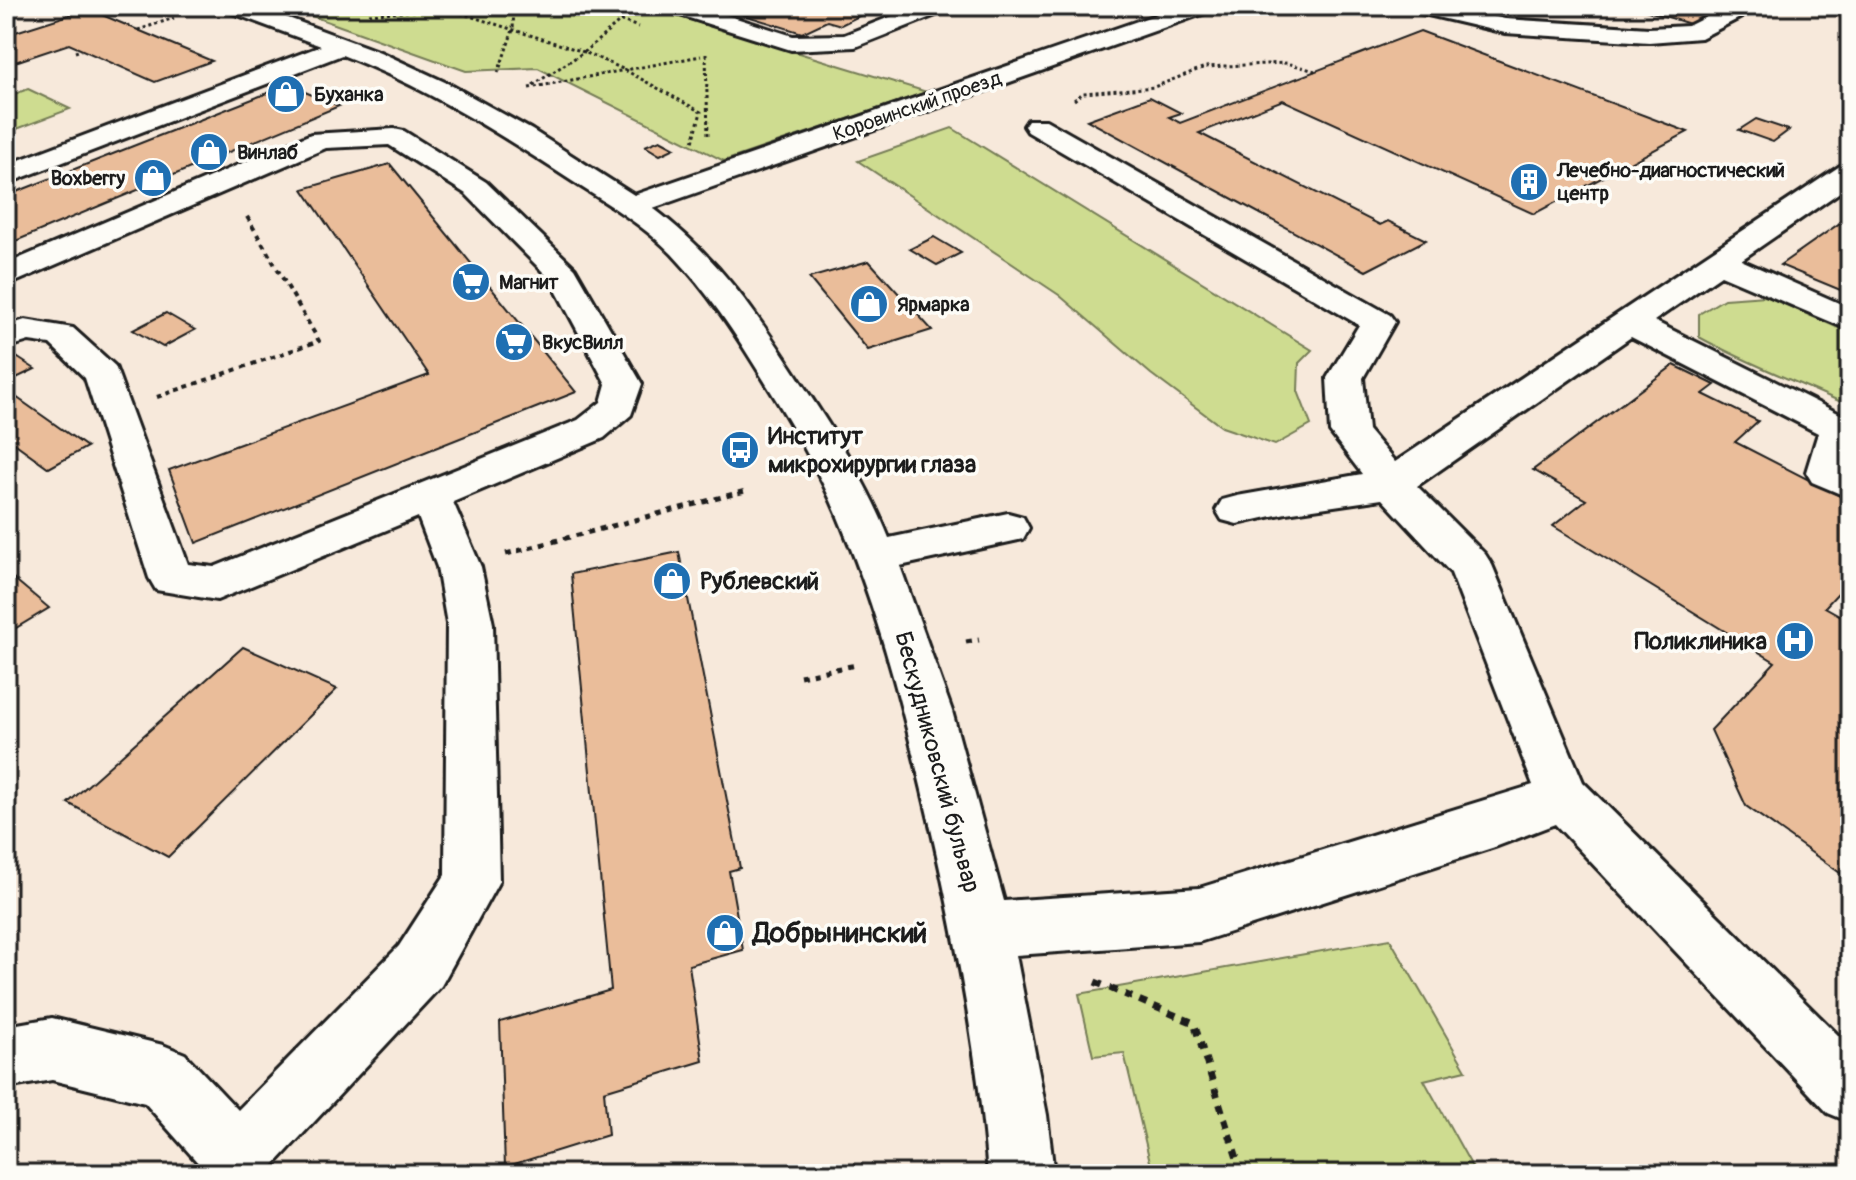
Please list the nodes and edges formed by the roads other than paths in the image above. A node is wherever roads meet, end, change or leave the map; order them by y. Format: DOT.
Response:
graph roads {
  1 [pos="235,6"];
  2 [pos="938,6"];
  3 [pos="1203,6"];
  4 [pos="1419,6"];
  5 [pos="1745,6"];
  6 [pos="686,10"];
  7 [pos="1167,11"];
  8 [pos="343,46"];
  9 [pos="479,111"];
  10 [pos="451,121"];
  11 [pos="1037,126"];
  12 [pos="1850,172"];
  13 [pos="6,175"];
  14 [pos="631,206"];
  15 [pos="1718,262"];
  16 [pos="6,276"];
  17 [pos="1850,320"];
  18 [pos="1629,322"];
  19 [pos="6,338"];
  20 [pos="1391,484"];
  21 [pos="1850,484"];
  22 [pos="430,496"];
  23 [pos="1237,510"];
  24 [pos="1008,528"];
  25 [pos="875,556"];
  26 [pos="1563,797"];
  27 [pos="983,930"];
  28 [pos="6,1057"];
  29 [pos="1850,1091"];
  30 [pos="239,1165"];
  31 [pos="1021,1174"];
  1 -- 8 [label="street, Бескудниковский бульвар"];
  2 -- 6 [label="street"];
  3 -- 7 [label="street, Коровинский проезд"];
  4 -- 5 [label="street"];
  7 -- 14 [label="street, Коровинский проезд"];
  8 -- 9 [label="street, Бескудниковский бульвар"];
  8 -- 13 [label="street"];
  9 -- 10 [label="street"];
  9 -- 14 [label="street, Бескудниковский бульвар"];
  11 -- 20 [label="street"];
  12 -- 15 [label="street"];
  14 -- 25 [label="street, Бескудниковский бульвар"];
  15 -- 17 [label="street"];
  15 -- 18 [label="street"];
  16 -- 22 [label="street"];
  18 -- 20 [label="street"];
  18 -- 21 [label="street"];
  19 -- 22 [label="street"];
  20 -- 23 [label="street"];
  20 -- 26 [label="street"];
  22 -- 30 [label="street"];
  24 -- 25 [label="street"];
  25 -- 27 [label="street, Бескудниковский бульвар"];
  26 -- 27 [label="street"];
  26 -- 29 [label="street"];
  27 -- 31 [label="street, Бескудниковский бульвар"];
  28 -- 30 [label="street"];
}
